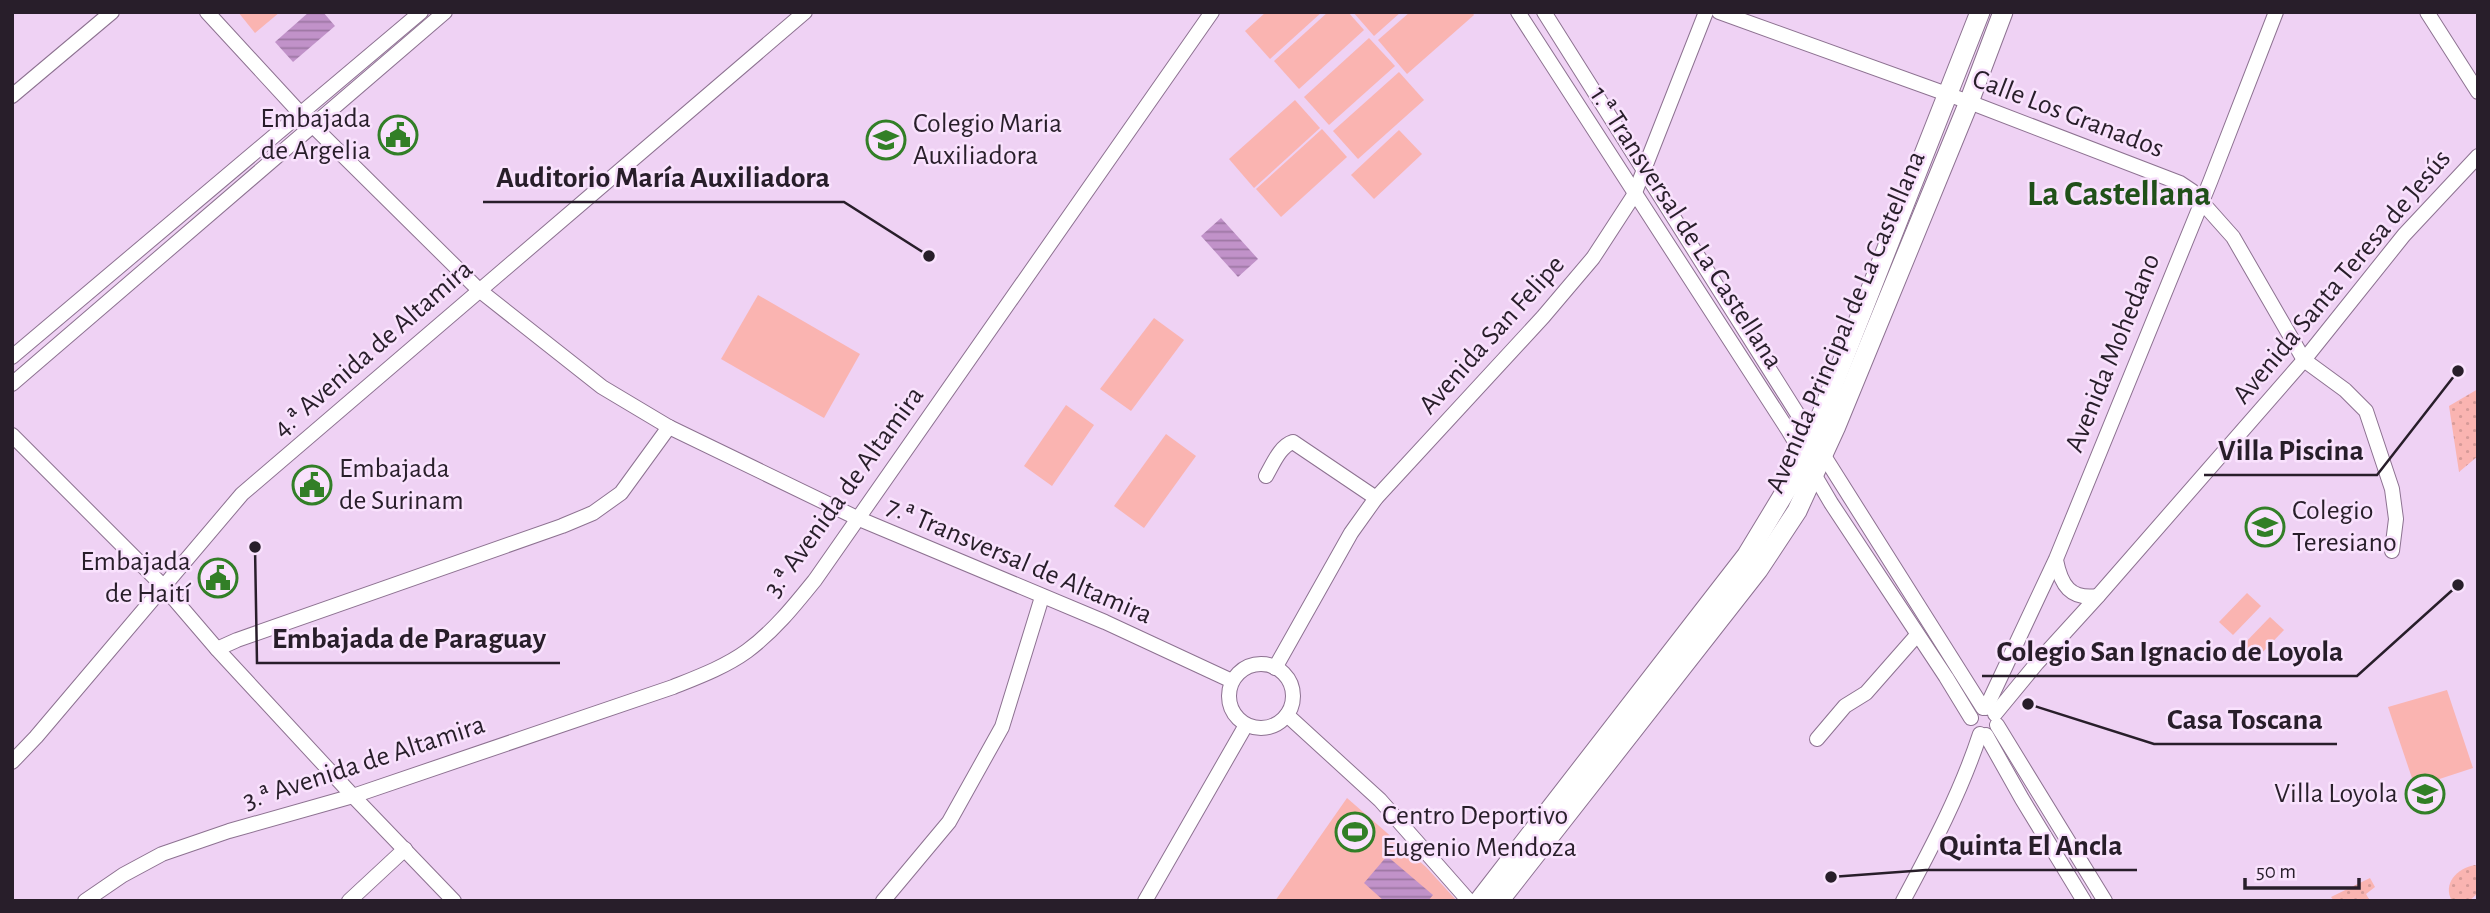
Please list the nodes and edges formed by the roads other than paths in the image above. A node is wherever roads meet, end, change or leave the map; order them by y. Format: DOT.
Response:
graph roads {
  1 [pos="112,12"];
  2 [pos="206,12"];
  3 [pos="421,12"];
  4 [pos="445,12"];
  5 [pos="805,12"];
  6 [pos="1196,12"];
  7 [pos="1212,12"];
  8 [pos="1518,12"];
  9 [pos="1544,12"];
  10 [pos="1706,12"];
  11 [pos="1719,12"];
  12 [pos="1980,12"];
  13 [pos="2003,12"];
  14 [pos="2276,12"];
  15 [pos="2427,12"];
  16 [pos="1201,29"];
  17 [pos="2478,92"];
  18 [pos="1948,94"];
  19 [pos="12,96"];
  20 [pos="1969,102"];
  21 [pos="300,113"];
  22 [pos="312,125"];
  23 [pos="2478,156"];
  24 [pos="1644,173"];
  25 [pos="1634,195"];
  26 [pos="2201,201"];
  27 [pos="479,290"];
  28 [pos="12,356"];
  29 [pos="2304,360"];
  30 [pos="12,384"];
  31 [pos="669,426"];
  32 [pos="12,435"];
  33 [pos="1812,439"];
  34 [pos="1814,463"];
  35 [pos="1266,476"];
  36 [pos="1377,498"];
  37 [pos="857,518"];
  38 [pos="2392,551"];
  39 [pos="2056,559"];
  40 [pos="163,586"];
  41 [pos="2098,596"];
  42 [pos="1042,597"];
  43 [pos="1917,635"];
  44 [pos="217,649"];
  45 [pos="1275,668"];
  46 [pos="1232,681"];
  47 [pos="1287,715"];
  48 [pos="1988,721"];
  49 [pos="1246,726"];
  50 [pos="1817,739"];
  51 [pos="12,762"];
  52 [pos="353,796"];
  53 [pos="404,849"];
  54 [pos="85,901"];
  55 [pos="349,901"];
  56 [pos="454,901"];
  57 [pos="883,901"];
  58 [pos="1145,901"];
  59 [pos="1469,901"];
  60 [pos="1479,901"];
  61 [pos="1499,901"];
  62 [pos="1903,901"];
  63 [pos="2084,901"];
  64 [pos="2105,901"];
  1 -- 19 [label="street"];
  2 -- 21 [label="street, 7.ª Transversal de Altamira"];
  3 -- 21 [label="street"];
  4 -- 22 [label="street"];
  5 -- 27 [label="street, 4.ª Avenida de Altamira"];
  6 -- 16 [label="street"];
  7 -- 16 [label="street, 3.ª Avenida de Altamira"];
  8 -- 25 [label="street, 1.ª Transversal de La Castellana"];
  9 -- 24 [label="street, 1.ª Transversal de La Castellana"];
  10 -- 24 [label="street, Avenida San Felipe"];
  11 -- 18 [label="street, Calle Los Granados"];
  12 -- 18 [label="street, Avenida Principal de La Castellana"];
  13 -- 20 [label="street, Avenida Principal de La Castellana"];
  14 -- 26 [label="street, Avenida Mohedano"];
  15 -- 17 [label="street"];
  16 -- 37 [label="street, 3.ª Avenida de Altamira"];
  18 -- 20 [label="street, Calle Los Granados"];
  18 -- 33 [label="street, Avenida Principal de La Castellana"];
  20 -- 26 [label="street, Calle Los Granados"];
  20 -- 34 [label="street, Avenida Principal de La Castellana"];
  21 -- 22 [label="street, 7.ª Transversal de Altamira"];
  21 -- 28 [label="street"];
  22 -- 27 [label="street, 7.ª Transversal de Altamira"];
  22 -- 30 [label="street"];
  23 -- 29 [label="street, Avenida Santa Teresa de Jesús"];
  24 -- 25 [label="street, Avenida San Felipe"];
  24 -- 33 [label="street, 1.ª Transversal de La Castellana"];
  25 -- 34 [label="street, 1.ª Transversal de La Castellana"];
  25 -- 36 [label="street, Avenida San Felipe"];
  26 -- 29 [label="street, Calle Los Granados"];
  26 -- 39 [label="street, Avenida Mohedano"];
  27 -- 31 [label="street, 7.ª Transversal de Altamira"];
  27 -- 40 [label="street, 4.ª Avenida de Altamira"];
  29 -- 38 [label="street, Calle Los Granados"];
  29 -- 41 [label="street, Avenida Santa Teresa de Jesús"];
  31 -- 37 [label="street, 7.ª Transversal de Altamira"];
  31 -- 44 [label="street"];
  32 -- 40 [label="street"];
  33 -- 34 [label="street, Avenida Principal de La Castellana"];
  34 -- 43 [label="street, 1.ª Transversal de La Castellana"];
  34 -- 48 [label="street, 1.ª Transversal de La Castellana"];
  34 -- 60 [label="street, Avenida Principal de La Castellana"];
  34 -- 61 [label="street, Avenida Principal de La Castellana"];
  35 -- 36 [label="street"];
  36 -- 45 [label="street, Avenida San Felipe"];
  37 -- 42 [label="street, 7.ª Transversal de Altamira"];
  37 -- 52 [label="street, 3.ª Avenida de Altamira"];
  39 -- 41 [label="street"];
  39 -- 48 [label="street, Avenida Mohedano"];
  40 -- 44 [label="street"];
  40 -- 51 [label="street, 4.ª Avenida de Altamira"];
  41 -- 48 [label="street, Avenida Santa Teresa de Jesús"];
  42 -- 46 [label="street, 7.ª Transversal de Altamira"];
  42 -- 57 [label="street"];
  43 -- 48 [label="street, 1.ª Transversal de La Castellana"];
  43 -- 50 [label="street"];
  44 -- 52 [label="street"];
  45 -- 46 [label="street"];
  45 -- 47 [label="street"];
  46 -- 49 [label="street"];
  47 -- 49 [label="street"];
  47 -- 59 [label="street"];
  48 -- 62 [label="street, Avenida Mohedano"];
  48 -- 63 [label="street, 1.ª Transversal de La Castellana"];
  48 -- 64 [label="street, 1.ª Transversal de La Castellana"];
  49 -- 58 [label="street"];
  52 -- 53 [label="street"];
  52 -- 54 [label="street, 3.ª Avenida de Altamira"];
  53 -- 55 [label="street"];
  53 -- 56 [label="street"];
}
